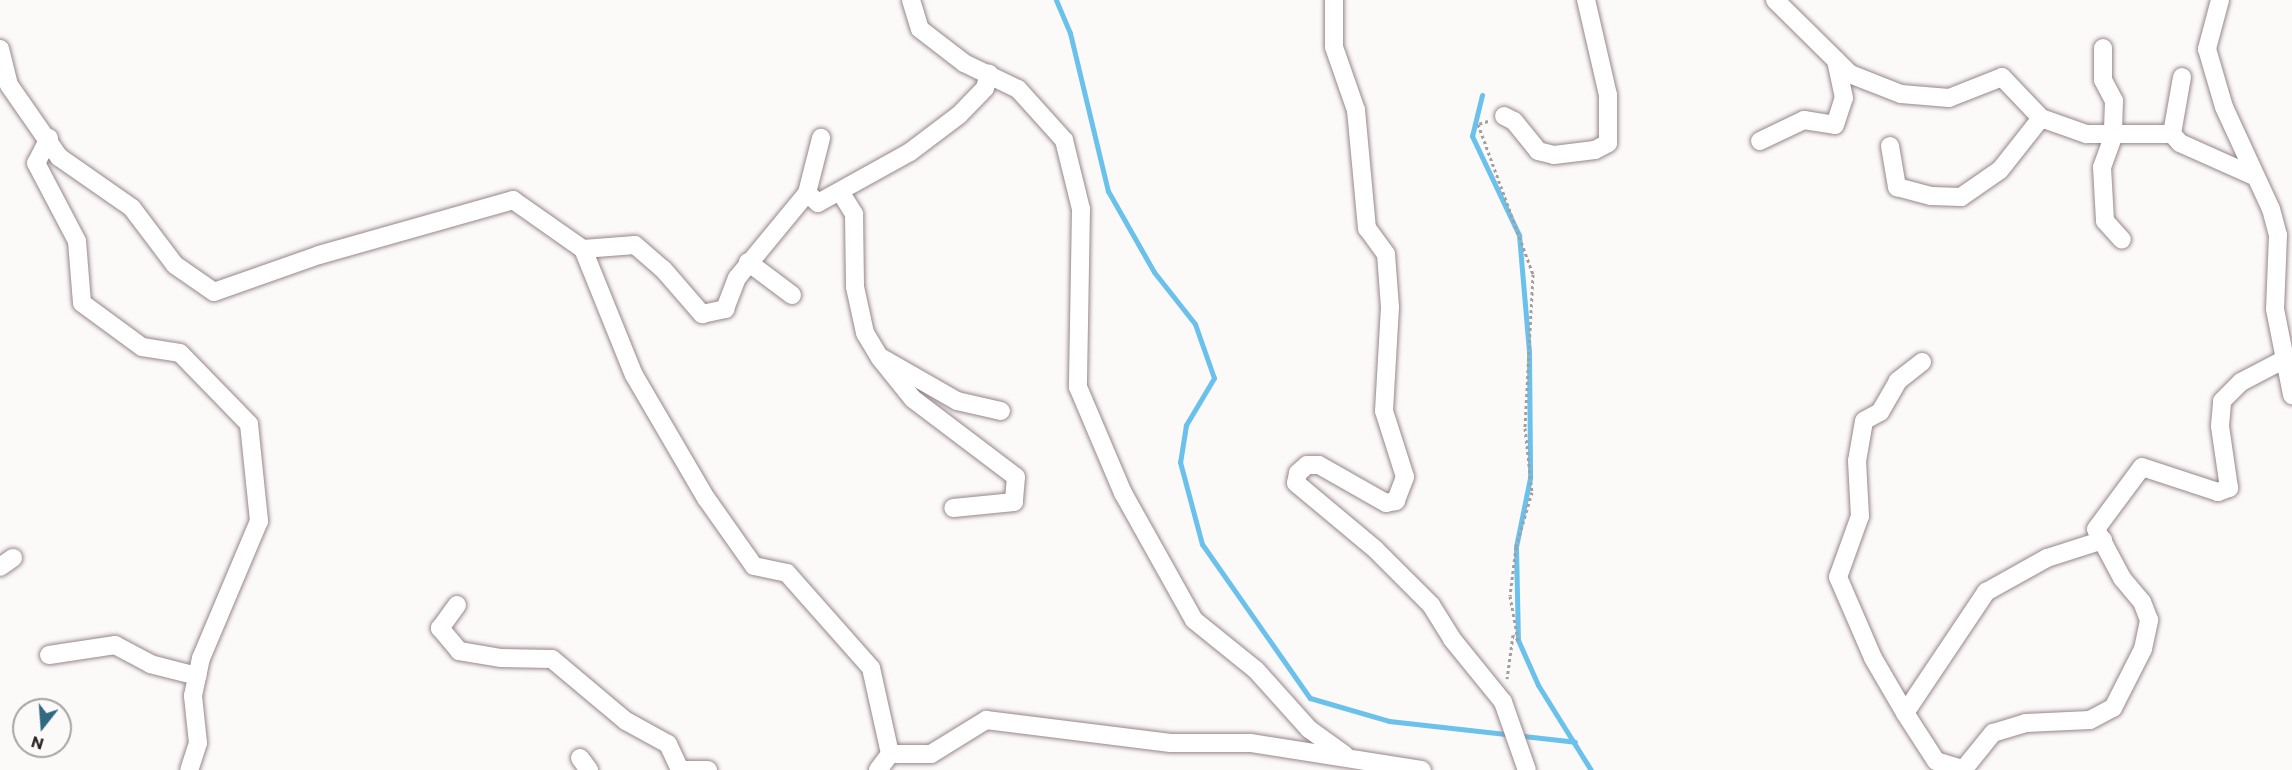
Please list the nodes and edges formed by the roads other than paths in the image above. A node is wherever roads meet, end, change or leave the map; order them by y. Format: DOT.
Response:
graph roads {
  1 [pos="911,0"];
  2 [pos="1334,0"];
  3 [pos="1586,0"];
  4 [pos="1774,0"];
  5 [pos="2220,0"];
  6 [pos="2103,48"];
  7 [pos="0,49"];
  8 [pos="1836,60"];
  9 [pos="989,74"];
  10 [pos="2182,77"];
  11 [pos="1504,116"];
  12 [pos="2041,118"];
  13 [pos="2172,134"];
  14 [pos="2113,137"];
  15 [pos="49,138"];
  16 [pos="821,138"];
  17 [pos="1760,141"];
  18 [pos="1890,146"];
  19 [pos="2256,177"];
  20 [pos="807,193"];
  21 [pos="841,193"];
  22 [pos="2122,240"];
  23 [pos="583,249"];
  24 [pos="748,262"];
  25 [pos="792,295"];
  26 [pos="880,358"];
  27 [pos="2283,360"];
  28 [pos="1922,362"];
  29 [pos="2292,395"];
  30 [pos="1001,411"];
  31 [pos="953,508"];
  32 [pos="2103,540"];
  33 [pos="457,605"];
  34 [pos="49,655"];
  35 [pos="197,676"];
  36 [pos="1905,713"];
  37 [pos="890,754"];
  38 [pos="1345,755"];
  39 [pos="1962,769"];
  40 [pos="189,770"];
  41 [pos="681,770"];
  42 [pos="708,770"];
  43 [pos="878,770"];
  44 [pos="1422,770"];
  45 [pos="1527,770"];
  1 -- 9 [label="street"];
  2 -- 45 [label="street"];
  3 -- 11 [label="street"];
  4 -- 8 [label="street"];
  5 -- 19 [label="street"];
  6 -- 14 [label="street"];
  7 -- 15 [label="street"];
  8 -- 12 [label="street"];
  8 -- 17 [label="street"];
  9 -- 21 [label="street"];
  9 -- 38 [label="street"];
  10 -- 13 [label="street"];
  12 -- 14 [label="street"];
  12 -- 18 [label="street"];
  13 -- 14 [label="street"];
  13 -- 19 [label="street"];
  14 -- 22 [label="street"];
  15 -- 23 [label="street"];
  15 -- 35 [label="street"];
  16 -- 20 [label="street"];
  19 -- 27 [label="street"];
  20 -- 21 [label="street"];
  20 -- 24 [label="street"];
  21 -- 26 [label="street"];
  23 -- 24 [label="street"];
  23 -- 37 [label="street"];
  24 -- 25 [label="street"];
  26 -- 30 [label="street"];
  26 -- 31 [label="street"];
  27 -- 29 [label="street"];
  27 -- 32 [label="street"];
  28 -- 36 [label="street"];
  32 -- 36 [label="street"];
  32 -- 39 [label="street"];
  33 -- 41 [label="street"];
  34 -- 35 [label="street"];
  35 -- 40 [label="street"];
  36 -- 39 [label="street"];
  37 -- 38 [label="street"];
  37 -- 43 [label="street"];
  38 -- 44 [label="street"];
  41 -- 42 [label="street"];
}
